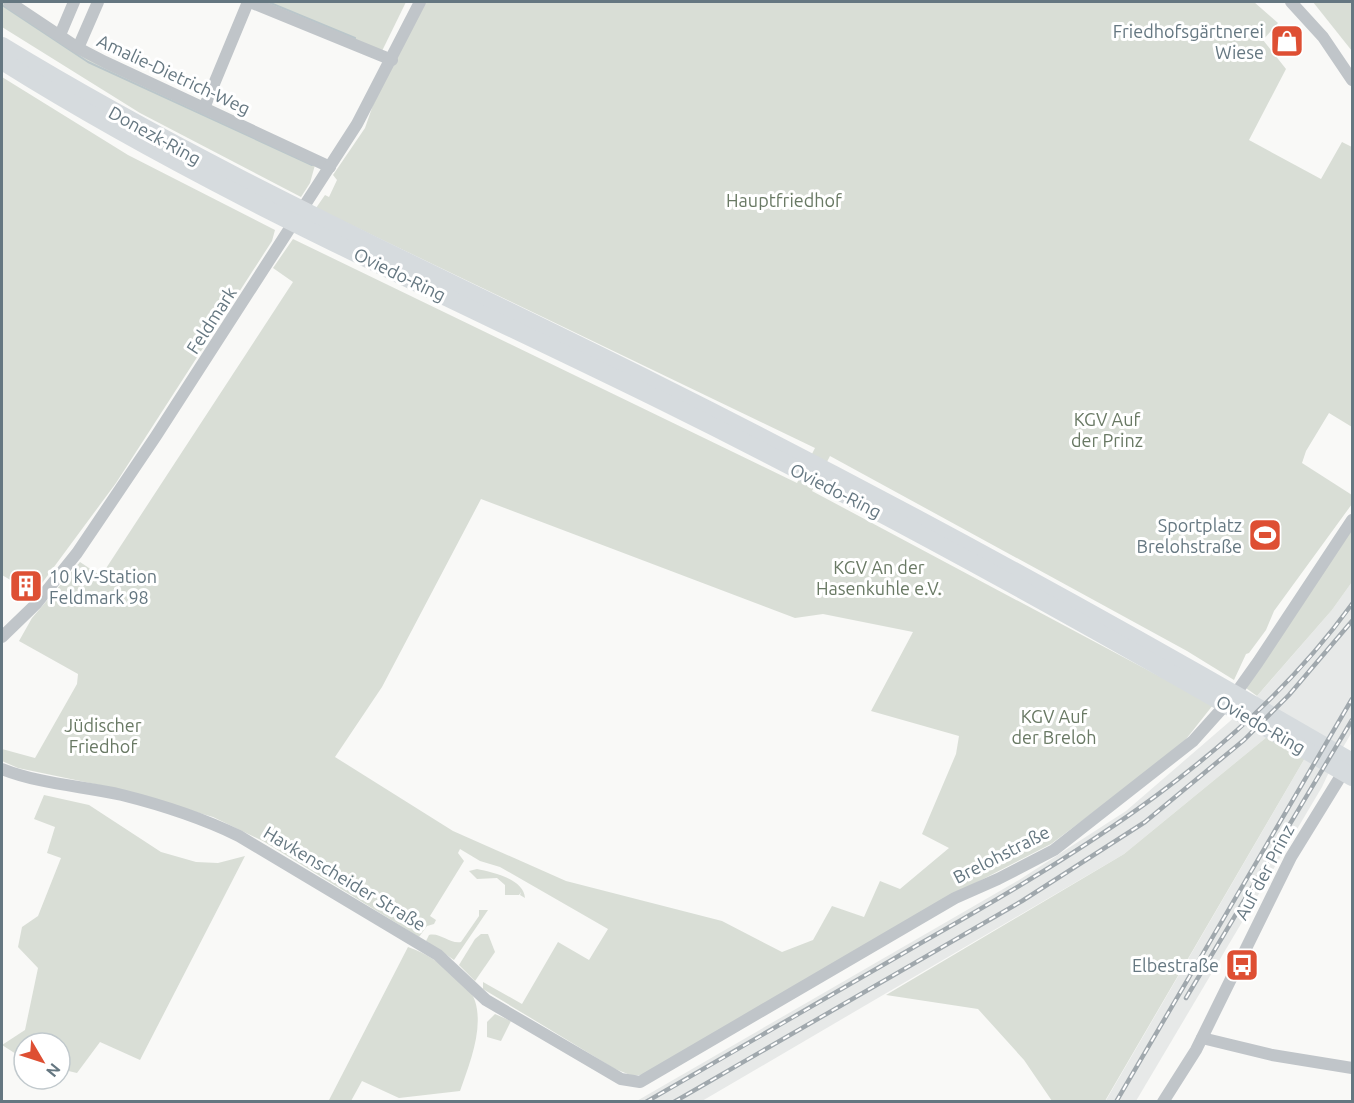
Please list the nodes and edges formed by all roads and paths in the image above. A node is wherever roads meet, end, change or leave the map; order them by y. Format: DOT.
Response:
graph roads {
  1 [pos="9,2"];
  2 [pos="74,2"];
  3 [pos="98,2"];
  4 [pos="249,2"];
  5 [pos="420,2"];
  6 [pos="1291,2"];
  7 [pos="60,35"];
  8 [pos="2,46"];
  9 [pos="78,48"];
  10 [pos="392,60"];
  11 [pos="2,61"];
  12 [pos="1353,80"];
  13 [pos="204,108"];
  14 [pos="330,167"];
  15 [pos="309,223"];
  16 [pos="1353,519"];
  17 [pos="2,637"];
  18 [pos="1216,690"];
  19 [pos="1353,760"];
  20 [pos="2,769"];
  21 [pos="1353,777"];
  22 [pos="1202,1038"];
  23 [pos="1353,1068"];
  24 [pos="640,1082"];
  25 [pos="1163,1101"];
  1 -- 7 [label="street, Amalie-Dietrich-Weg"];
  2 -- 7 [label="street"];
  3 -- 9 [label="street"];
  4 -- 10 [label="street"];
  4 -- 13 [label="street"];
  5 -- 10 [label="street, Feldmark"];
  6 -- 12 [label="street"];
  7 -- 9 [label="street, Amalie-Dietrich-Weg"];
  8 -- 15 [label="highway, Donezk-Ring"];
  9 -- 13 [label="street, Amalie-Dietrich-Weg"];
  10 -- 14 [label="street, Feldmark"];
  11 -- 15 [label="highway, Donezk-Ring"];
  13 -- 14 [label="street, Amalie-Dietrich-Weg"];
  14 -- 17 [label="street, Feldmark"];
  15 -- 18 [label="highway, Oviedo-Ring"];
  16 -- 24 [label="street, Brelohstraße"];
  18 -- 19 [label="highway, Oviedo-Ring"];
  18 -- 21 [label="highway, Oviedo-Ring"];
  19 -- 22 [label="street, Auf der Prinz"];
  20 -- 24 [label="street, Havkenscheider Straße"];
  22 -- 23 [label="street"];
  22 -- 25 [label="street, Auf der Prinz"];
}
